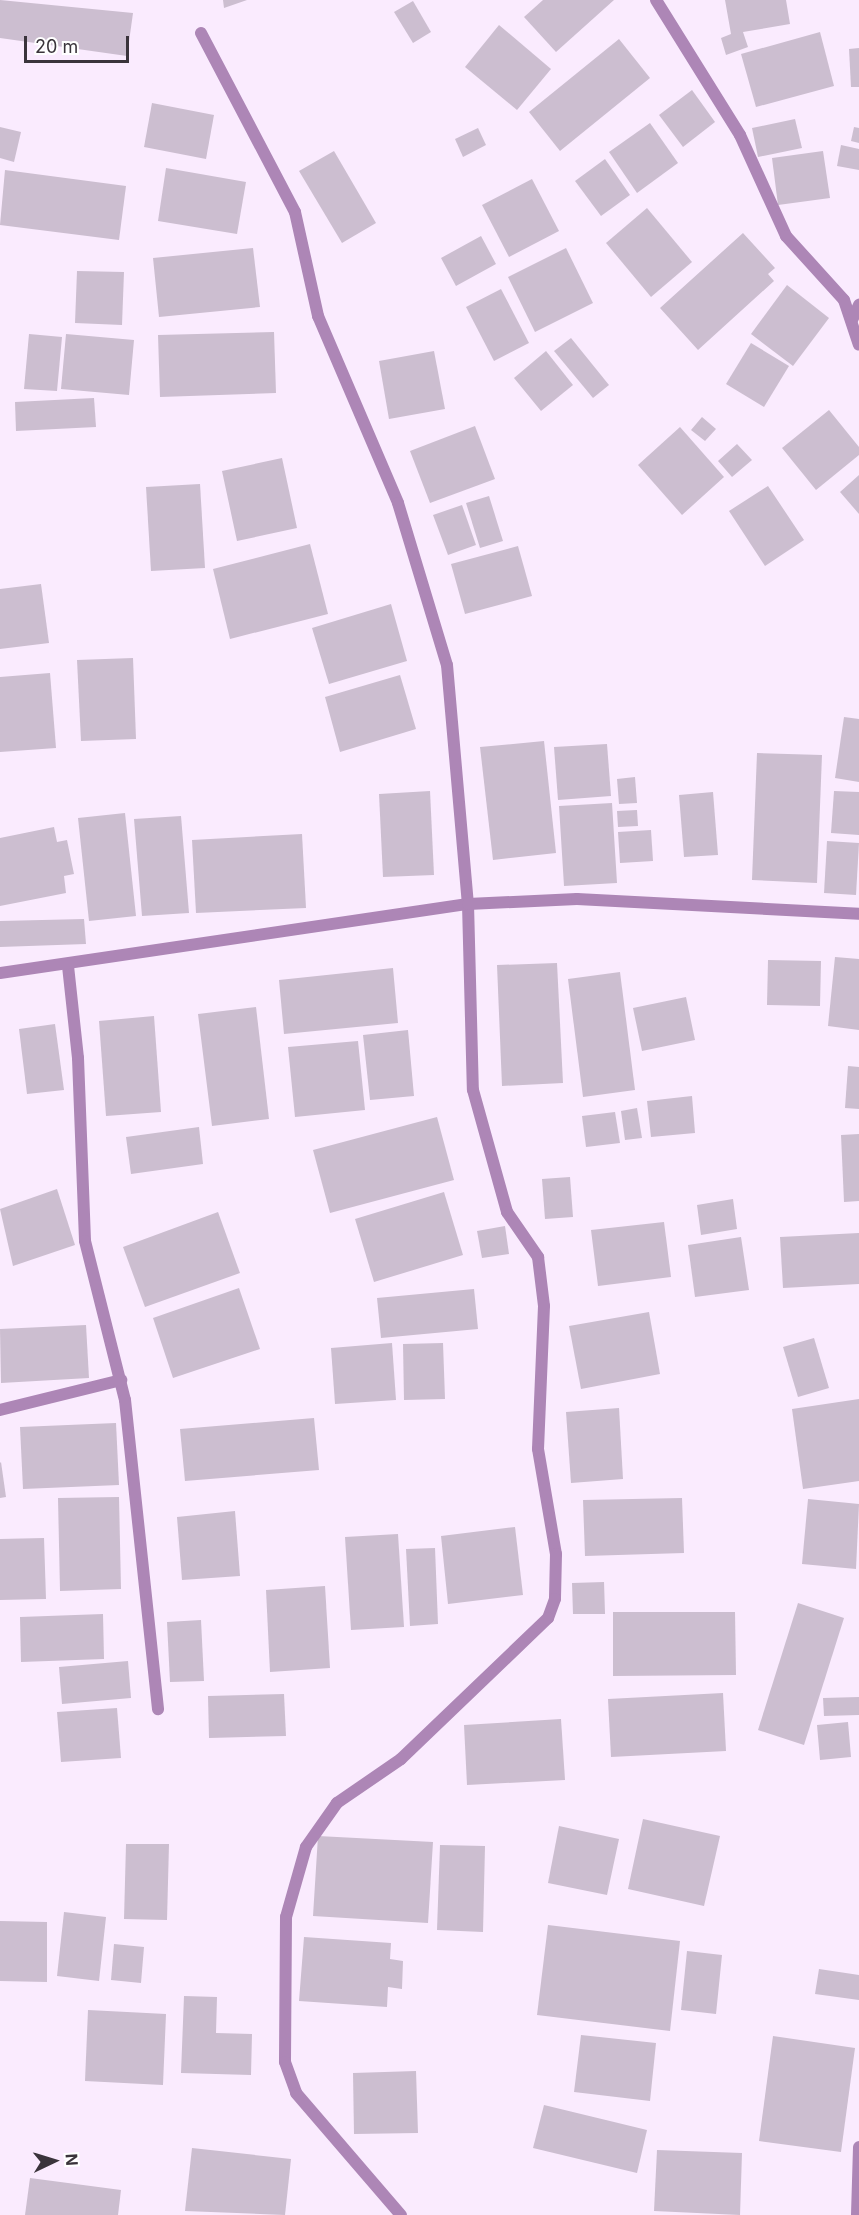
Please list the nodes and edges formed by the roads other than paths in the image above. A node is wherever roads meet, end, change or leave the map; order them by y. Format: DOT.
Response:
graph roads {
  1 [pos="656,0"];
  2 [pos="201,33"];
  3 [pos="859,305"];
  4 [pos="852,320"];
  5 [pos="859,345"];
  6 [pos="468,904"];
  7 [pos="859,914"];
  8 [pos="68,966"];
  9 [pos="0,973"];
  10 [pos="121,1380"];
  11 [pos="0,1410"];
  12 [pos="158,1709"];
  13 [pos="859,2147"];
  14 [pos="401,2215"];
  15 [pos="857,2215"];
  1 -- 4 [label="street"];
  2 -- 6 [label="street"];
  3 -- 4 [label="street"];
  4 -- 5 [label="street"];
  6 -- 7 [label="street"];
  6 -- 8 [label="street"];
  6 -- 14 [label="street"];
  8 -- 9 [label="street"];
  8 -- 10 [label="street"];
  10 -- 11 [label="street"];
  10 -- 12 [label="street"];
  13 -- 15 [label="street"];
}
